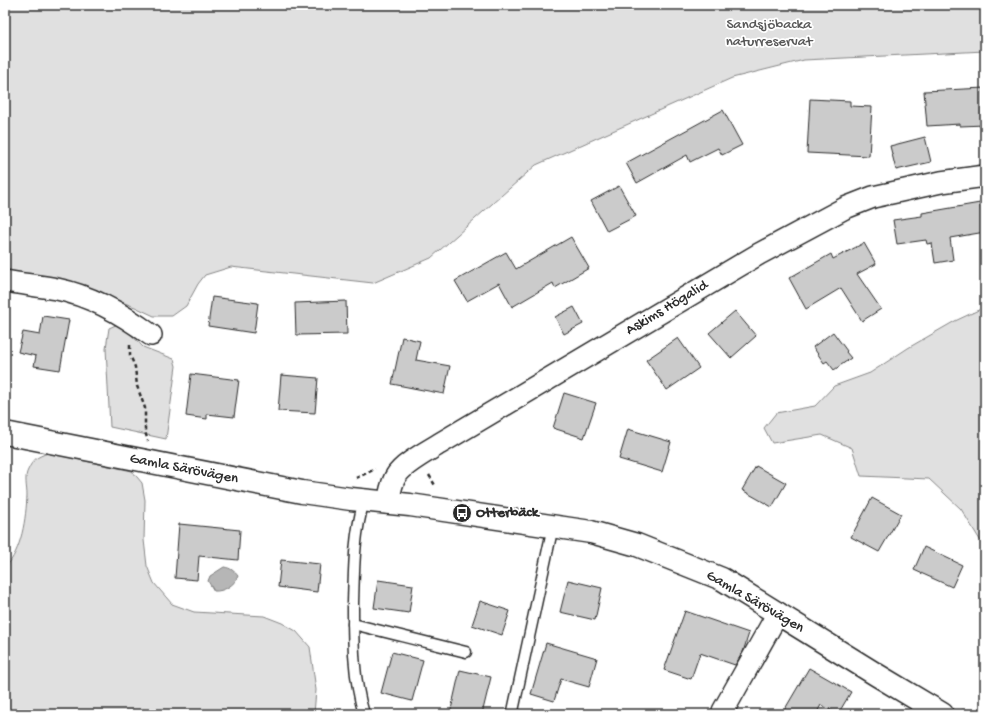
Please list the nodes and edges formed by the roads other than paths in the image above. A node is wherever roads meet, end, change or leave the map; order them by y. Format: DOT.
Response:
graph roads {
  1 [pos="985,176"];
  2 [pos="5,281"];
  3 [pos="143,329"];
  4 [pos="5,433"];
  5 [pos="364,500"];
  6 [pos="388,503"];
  7 [pos="553,526"];
  8 [pos="778,613"];
  9 [pos="353,624"];
  10 [pos="466,652"];
  11 [pos="513,711"];
  12 [pos="364,714"];
  13 [pos="723,714"];
  14 [pos="942,714"];
  1 -- 6 [label="street, Askims Högalid"];
  2 -- 3 [label="street"];
  4 -- 5 [label="street, Gamla Särövägen"];
  5 -- 6 [label="street, Gamla Särövägen"];
  5 -- 9 [label="lane"];
  6 -- 7 [label="street, Gamla Särövägen"];
  7 -- 8 [label="street, Gamla Särövägen"];
  7 -- 11 [label="lane"];
  8 -- 13 [label="street"];
  8 -- 14 [label="street, Gamla Särövägen"];
  9 -- 10 [label="lane"];
  9 -- 12 [label="lane"];
}
